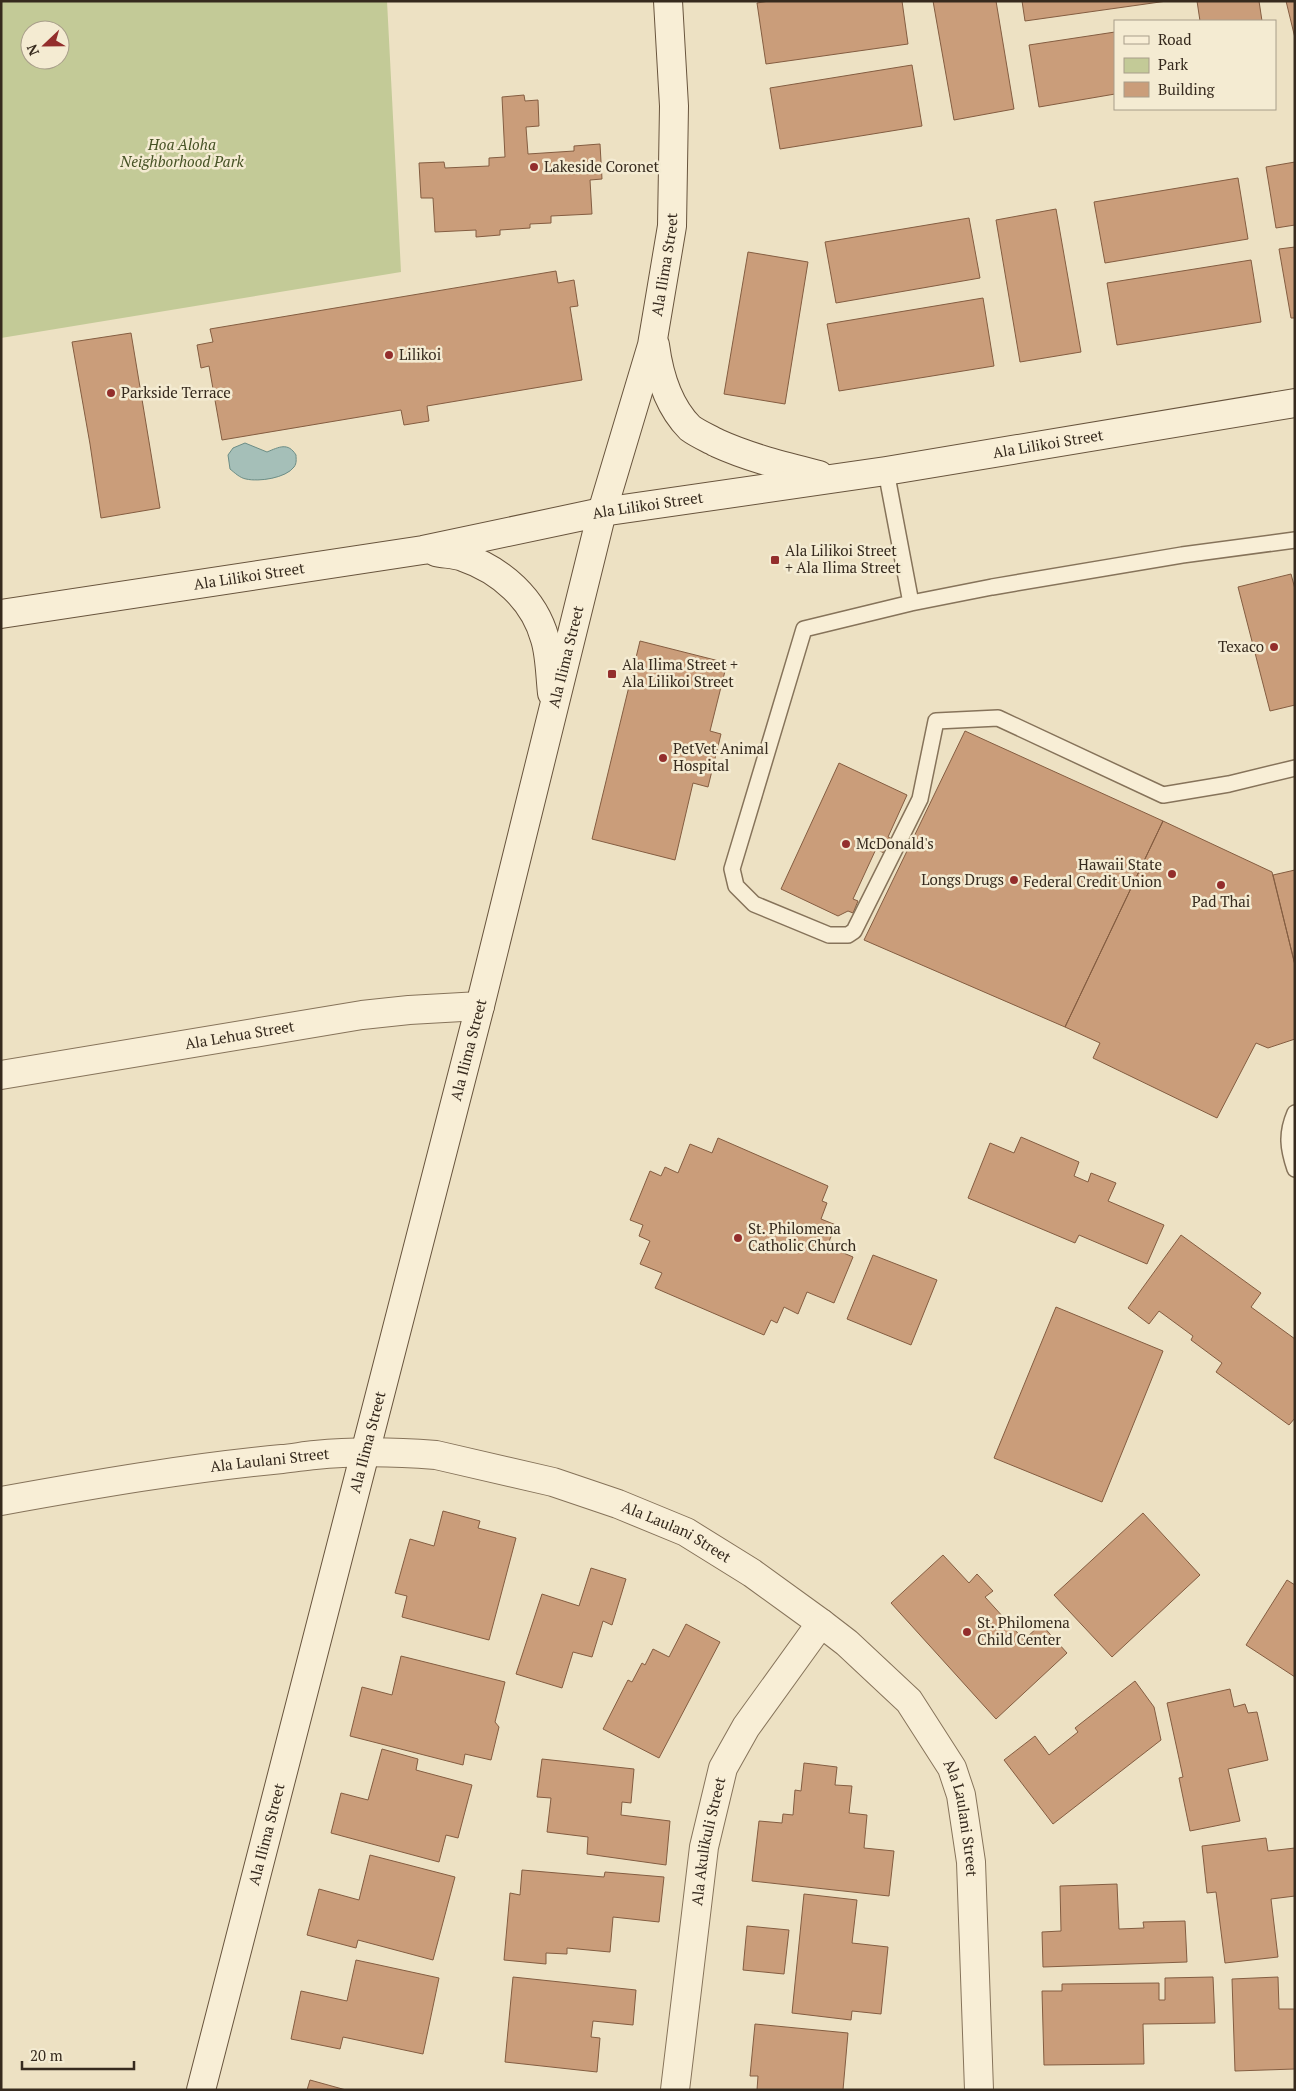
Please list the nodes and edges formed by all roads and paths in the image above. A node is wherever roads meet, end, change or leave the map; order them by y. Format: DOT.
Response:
graph roads {
  1 [pos="668,1"];
  2 [pos="654,334"];
  3 [pos="1295,403"];
  4 [pos="886,471"];
  5 [pos="830,478"];
  6 [pos="602,512"];
  7 [pos="1295,540"];
  8 [pos="423,550"];
  9 [pos="911,603"];
  10 [pos="1,614"];
  11 [pos="554,709"];
  12 [pos="1295,768"];
  13 [pos="480,1006"];
  14 [pos="1,1075"];
  15 [pos="1295,1113"];
  16 [pos="1295,1169"];
  17 [pos="366,1453"];
  18 [pos="1,1501"];
  19 [pos="821,1623"];
  20 [pos="201,2090"];
  21 [pos="675,2090"];
  22 [pos="978,2090"];
  1 -- 2 [label="street, Ala Ilima Street"];
  2 -- 5 [label="street"];
  2 -- 6 [label="street, Ala Ilima Street"];
  3 -- 4 [label="street, Ala Lilikoi Street"];
  4 -- 5 [label="street, Ala Lilikoi Street"];
  4 -- 9 [label="lane"];
  5 -- 6 [label="street, Ala Lilikoi Street"];
  6 -- 8 [label="street, Ala Lilikoi Street"];
  6 -- 11 [label="street, Ala Ilima Street"];
  7 -- 9 [label="lane"];
  8 -- 10 [label="street, Ala Lilikoi Street"];
  8 -- 11 [label="street"];
  9 -- 12 [label="lane"];
  11 -- 13 [label="street, Ala Ilima Street"];
  13 -- 14 [label="street, Ala Lehua Street"];
  13 -- 17 [label="street, Ala Ilima Street"];
  15 -- 16 [label="lane"];
  17 -- 18 [label="street, Ala Laulani Street"];
  17 -- 19 [label="street, Ala Laulani Street"];
  17 -- 20 [label="street, Ala Ilima Street"];
  19 -- 21 [label="street, Ala Akulikuli Street"];
  19 -- 22 [label="street, Ala Laulani Street"];
}
